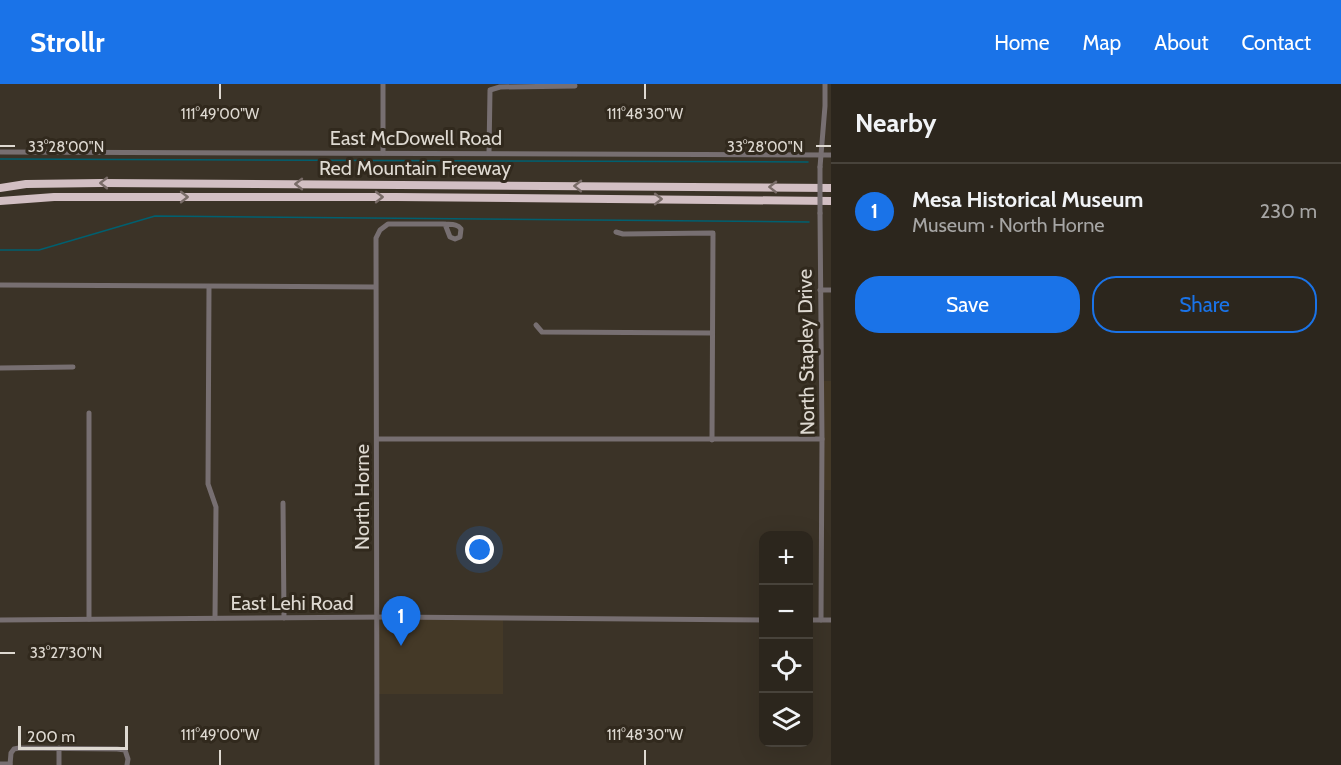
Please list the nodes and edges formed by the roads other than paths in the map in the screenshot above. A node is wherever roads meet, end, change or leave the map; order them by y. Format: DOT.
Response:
graph roads {
  1 [pos="383,84"];
  2 [pos="825,84"];
  3 [pos="575,86"];
  4 [pos="0,152"];
  5 [pos="383,153"];
  6 [pos="489,153"];
  7 [pos="822,155"];
  8 [pos="831,155"];
  9 [pos="0,188"];
  10 [pos="831,188"];
  11 [pos="0,201"];
  12 [pos="831,201"];
  13 [pos="445,224"];
  14 [pos="616,232"];
  15 [pos="0,285"];
  16 [pos="209,287"];
  17 [pos="375,287"];
  18 [pos="820,290"];
  19 [pos="831,290"];
  20 [pos="536,325"];
  21 [pos="712,333"];
  22 [pos="0,368"];
  23 [pos="73,368"];
  24 [pos="89,413"];
  25 [pos="822,439"];
  26 [pos="377,440"];
  27 [pos="712,440"];
  28 [pos="283,503"];
  29 [pos="377,617"];
  30 [pos="389,617"];
  31 [pos="215,618"];
  32 [pos="284,618"];
  33 [pos="89,619"];
  34 [pos="0,620"];
  35 [pos="759,620"];
  36 [pos="813,620"];
  37 [pos="821,620"];
  38 [pos="831,620"];
  39 [pos="377,646"];
  40 [pos="59,748"];
  41 [pos="0,764"];
  42 [pos="10,764"];
  43 [pos="59,765"];
  44 [pos="127,765"];
  45 [pos="377,765"];
  1 -- 5 [label="street"];
  2 -- 7 [label="street, North Stapley Drive"];
  3 -- 6 [label="street"];
  4 -- 5 [label="street, East McDowell Road"];
  5 -- 6 [label="street, East McDowell Road"];
  6 -- 7 [label="street, East McDowell Road"];
  7 -- 8 [label="street, East McDowell Road"];
  7 -- 18 [label="street, North Stapley Drive, bridge"];
  10 -- 9 [label="highway, Red Mountain Freeway, one-way"];
  11 -- 12 [label="highway, Red Mountain Freeway, one-way"];
  13 -- 17 [label="street, North Horne"];
  14 -- 21 [label="street"];
  15 -- 16 [label="street"];
  16 -- 17 [label="street"];
  16 -- 31 [label="street"];
  17 -- 26 [label="street, North Horne"];
  18 -- 19 [label="street"];
  18 -- 25 [label="street, North Stapley Drive"];
  20 -- 21 [label="street"];
  21 -- 27 [label="street"];
  22 -- 23 [label="street"];
  24 -- 33 [label="street"];
  25 -- 27 [label="street"];
  25 -- 37 [label="street, North Stapley Drive"];
  26 -- 27 [label="street"];
  26 -- 29 [label="street, North Horne"];
  28 -- 32 [label="street"];
  29 -- 30 [label="street, East Lehi Road"];
  29 -- 32 [label="street, East Lehi Road"];
  29 -- 39 [label="street, North Horne"];
  30 -- 35 [label="street, East Lehi Road"];
  30 -- 39 [label="street"];
  31 -- 32 [label="street, East Lehi Road"];
  31 -- 33 [label="street, East Lehi Road"];
  33 -- 34 [label="street, East Lehi Road"];
  36 -- 37 [label="street"];
  37 -- 38 [label="street"];
  39 -- 45 [label="street, North Horne"];
  40 -- 42 [label="street"];
  40 -- 43 [label="street"];
  40 -- 44 [label="street"];
  41 -- 42 [label="street"];
}
